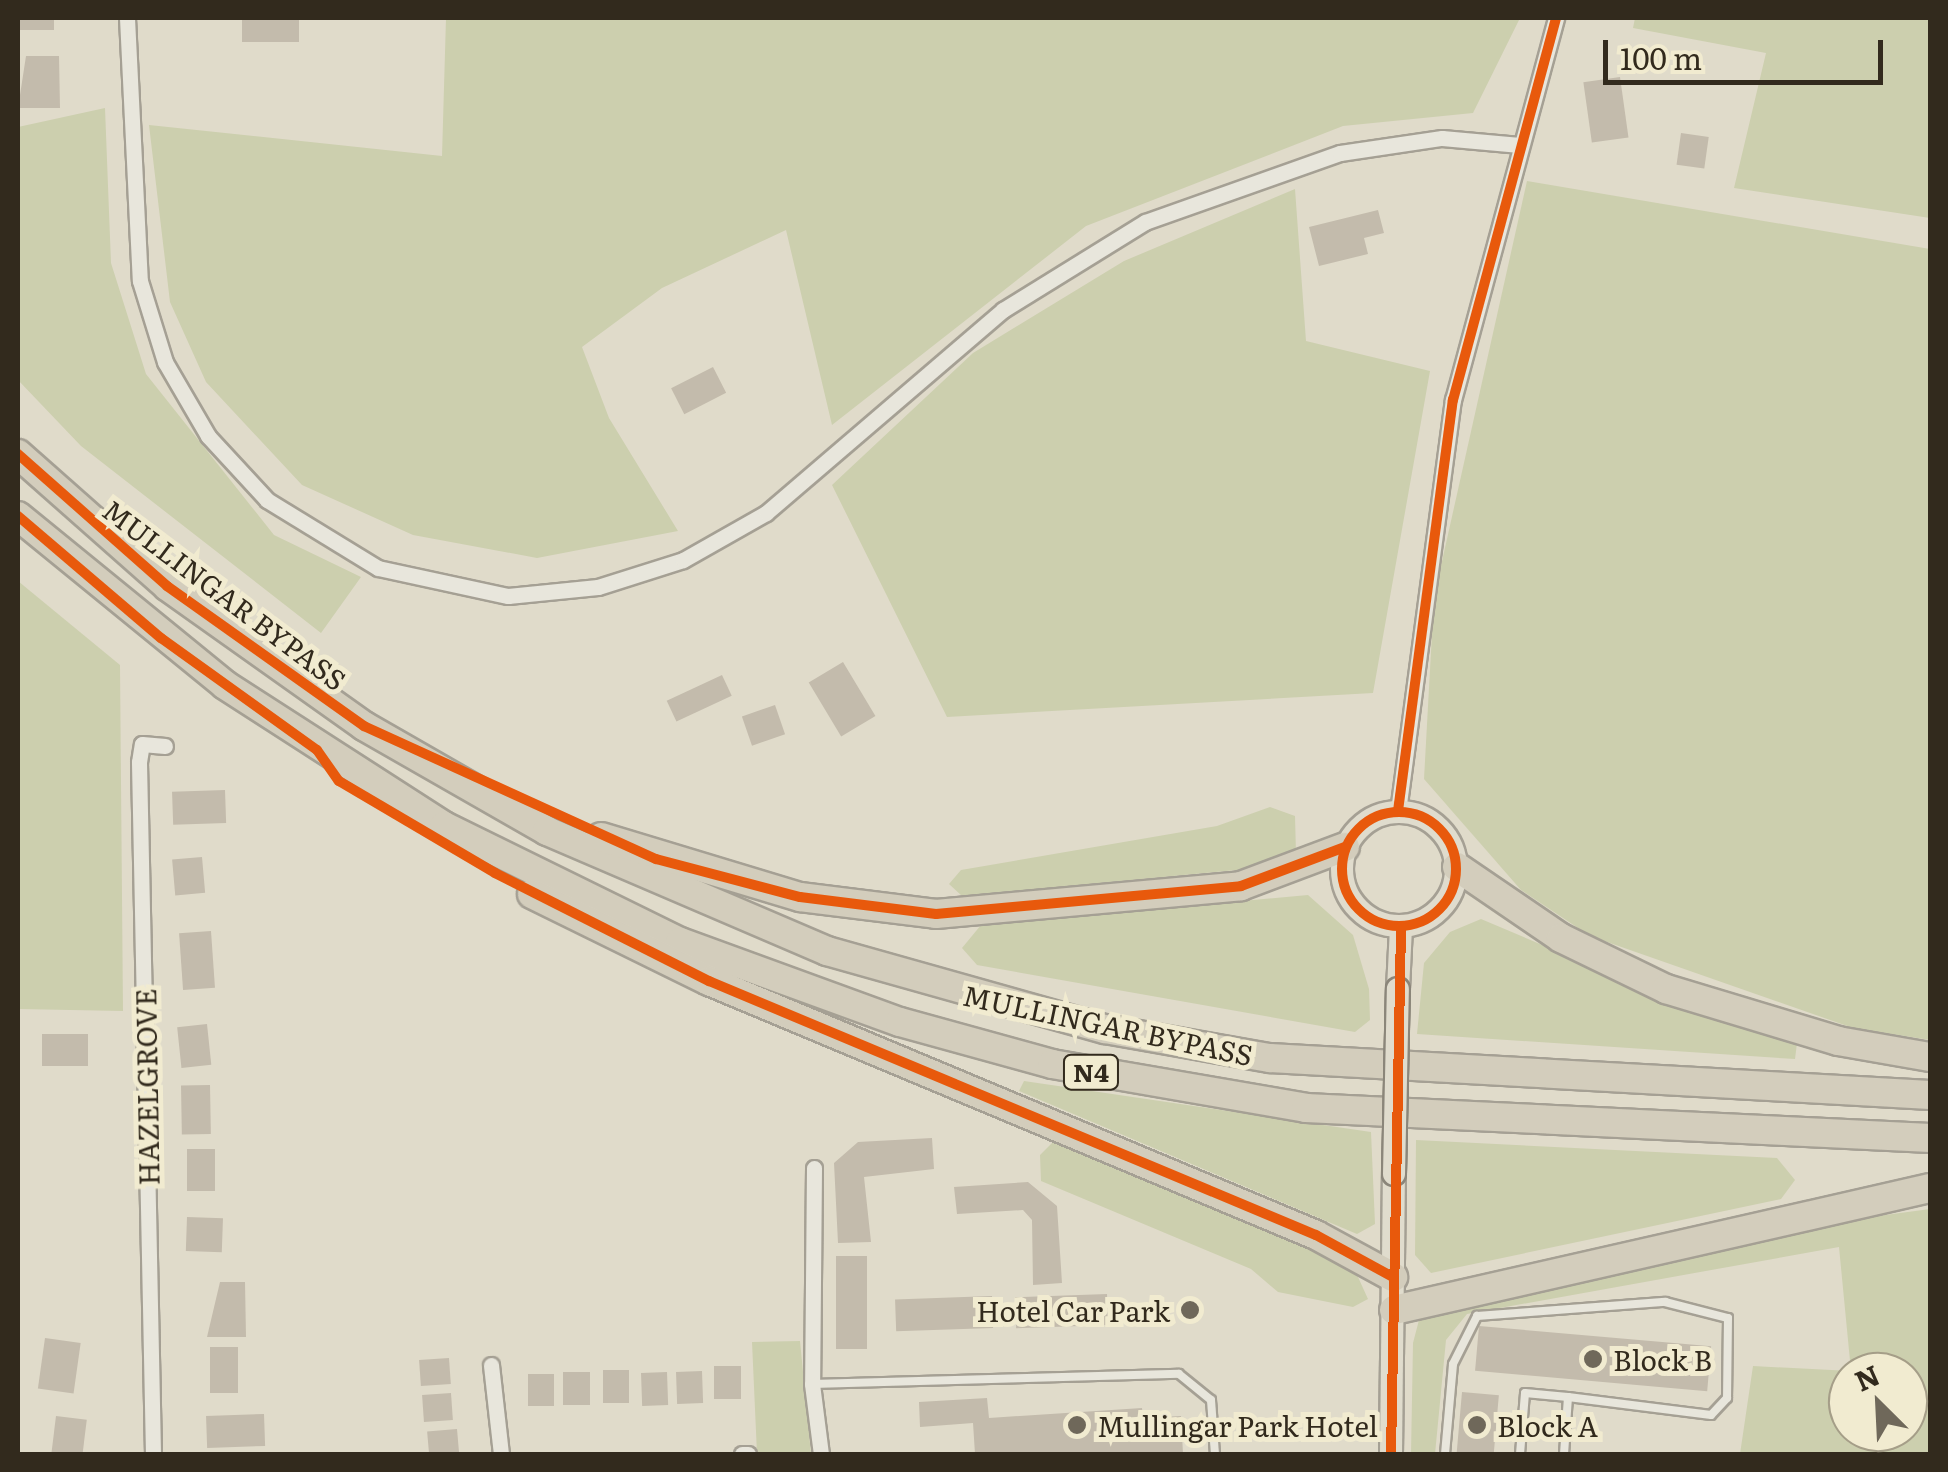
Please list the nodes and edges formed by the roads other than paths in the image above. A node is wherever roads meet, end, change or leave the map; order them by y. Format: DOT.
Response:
graph roads {
  1 [pos="127,18"];
  2 [pos="1556,18"];
  3 [pos="1520,145"];
  4 [pos="18,454"];
  5 [pos="18,516"];
  6 [pos="364,726"];
  7 [pos="165,746"];
  8 [pos="316,750"];
  9 [pos="1398,811"];
  10 [pos="1345,847"];
  11 [pos="1457,867"];
  12 [pos="1401,927"];
  13 [pos="1930,1058"];
  14 [pos="1930,1095"];
  15 [pos="1930,1138"];
  16 [pos="814,1168"];
  17 [pos="1930,1188"];
  18 [pos="1393,1277"];
  19 [pos="1394,1310"];
  20 [pos="491,1365"];
  21 [pos="812,1384"];
  22 [pos="1568,1396"];
  23 [pos="153,1454"];
  24 [pos="501,1454"];
  25 [pos="822,1454"];
  26 [pos="1215,1454"];
  27 [pos="1391,1454"];
  28 [pos="1445,1454"];
  29 [pos="1520,1454"];
  30 [pos="1564,1454"];
  1 -- 3 [label="street"];
  2 -- 3 [label="street"];
  3 -- 9 [label="street"];
  4 -- 6 [label="highway, MULLINGAR BYPASS / N4"];
  5 -- 8 [label="highway, MULLINGAR BYPASS / N4"];
  6 -- 10 [label="highway, N4"];
  6 -- 14 [label="highway, MULLINGAR BYPASS / N4"];
  7 -- 23 [label="street, HAZELGROVE"];
  8 -- 15 [label="highway, MULLINGAR BYPASS / N4"];
  8 -- 18 [label="highway, N4"];
  9 -- 10 [label="main road"];
  9 -- 11 [label="main road"];
  10 -- 12 [label="main road"];
  11 -- 12 [label="main road"];
  11 -- 13 [label="highway"];
  12 -- 18 [label="main road, bridge"];
  16 -- 21 [label="street"];
  17 -- 19 [label="highway"];
  18 -- 19 [label="main road"];
  19 -- 27 [label="main road"];
  20 -- 24 [label="street"];
  21 -- 25 [label="street"];
  21 -- 26 [label="lane"];
  22 -- 28 [label="lane"];
  22 -- 29 [label="lane"];
  22 -- 30 [label="lane"];
}
